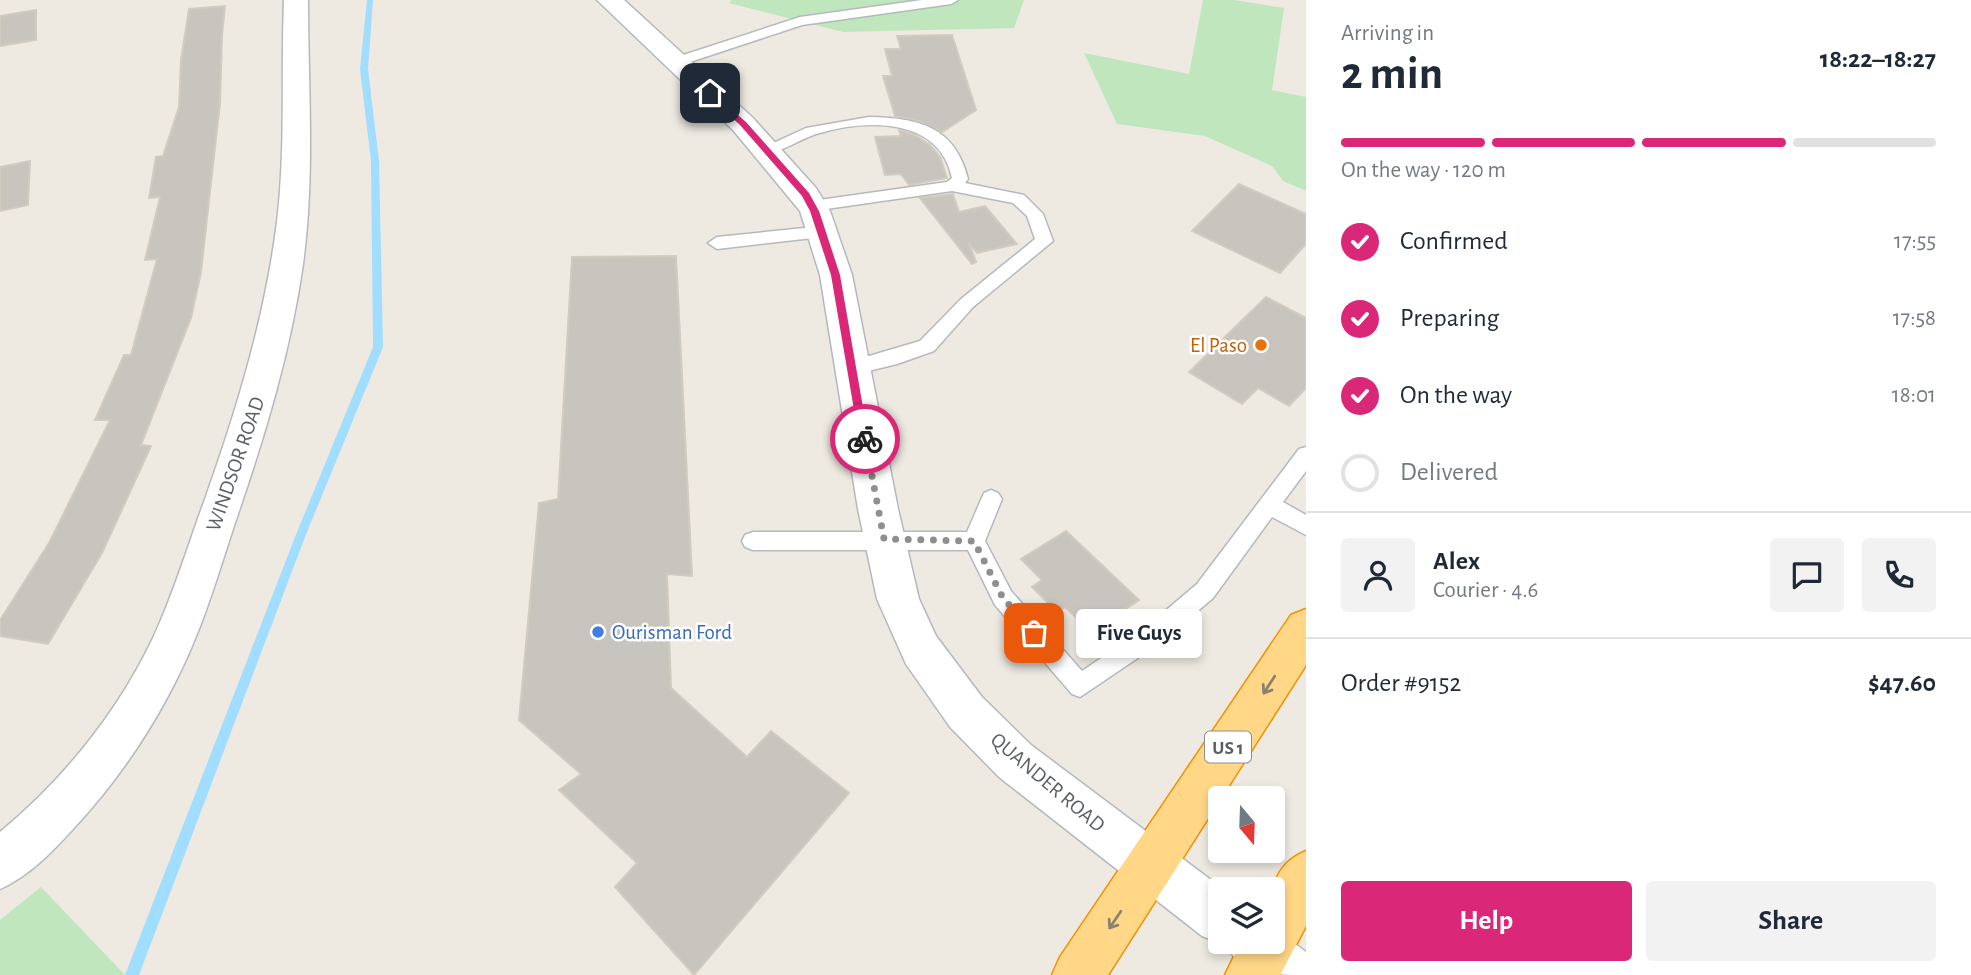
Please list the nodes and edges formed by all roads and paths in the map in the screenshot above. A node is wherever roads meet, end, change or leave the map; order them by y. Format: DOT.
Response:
graph roads {
  1 [pos="296,0"];
  2 [pos="609,0"];
  3 [pos="951,0"];
  4 [pos="676,62"];
  5 [pos="766,150"];
  6 [pos="952,186"];
  7 [pos="818,219"];
  8 [pos="717,243"];
  9 [pos="852,368"];
  10 [pos="1306,455"];
  11 [pos="991,499"];
  12 [pos="1270,505"];
  13 [pos="1306,526"];
  14 [pos="884,539"];
  15 [pos="753,541"];
  16 [pos="974,541"];
  17 [pos="1306,628"];
  18 [pos="0,864"];
  19 [pos="1151,866"];
  20 [pos="1306,876"];
  21 [pos="1208,909"];
  22 [pos="1285,918"];
  23 [pos="1078,975"];
  1 -- 18 [label="street, WINDSOR ROAD"];
  2 -- 4 [label="street, QUANDER ROAD"];
  3 -- 4 [label="lane"];
  4 -- 5 [label="street, QUANDER ROAD"];
  5 -- 6 [label="lane"];
  5 -- 7 [label="street, QUANDER ROAD"];
  6 -- 7 [label="lane"];
  6 -- 9 [label="lane"];
  7 -- 8 [label="lane"];
  7 -- 9 [label="street, QUANDER ROAD"];
  9 -- 14 [label="street, QUANDER ROAD"];
  10 -- 12 [label="lane"];
  11 -- 16 [label="lane"];
  12 -- 13 [label="lane"];
  12 -- 16 [label="lane"];
  14 -- 15 [label="lane"];
  14 -- 16 [label="lane"];
  14 -- 19 [label="street, QUANDER ROAD"];
  17 -- 19 [label="highway, US 1, one-way"];
  19 -- 21 [label="street, QUANDER ROAD"];
  19 -- 23 [label="highway, US 1, one-way"];
  20 -- 22 [label="highway"];
}
